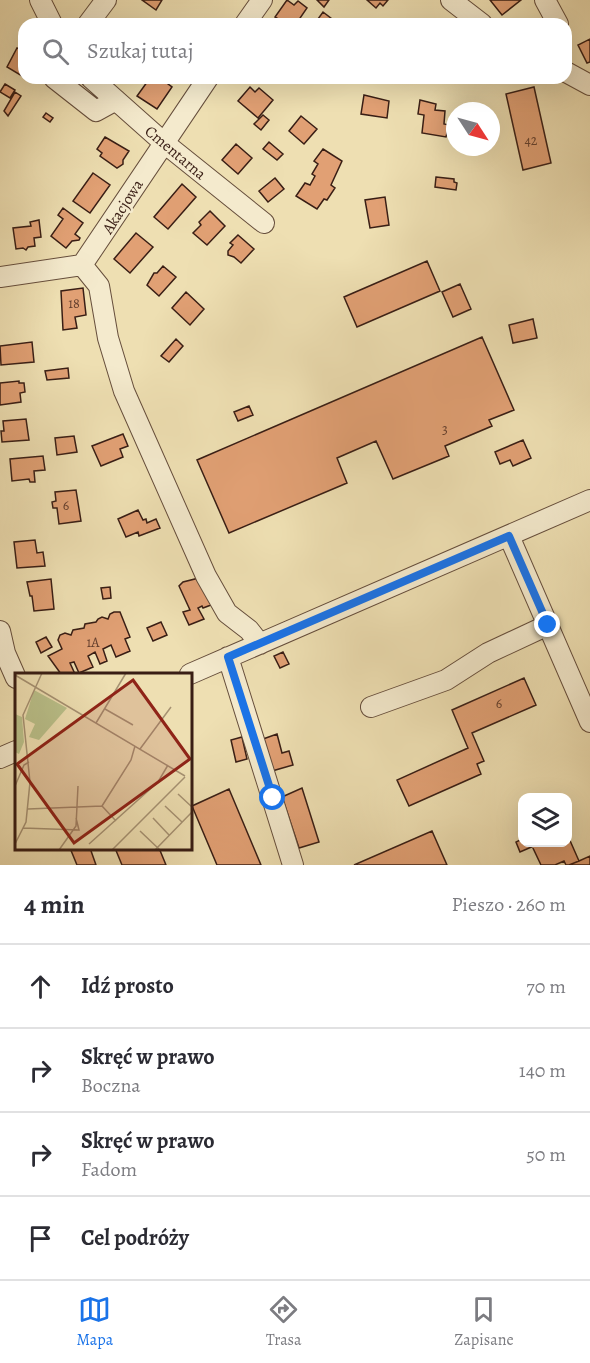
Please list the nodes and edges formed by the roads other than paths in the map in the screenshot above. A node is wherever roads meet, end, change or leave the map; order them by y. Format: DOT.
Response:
graph roads {
  1 [pos="40,0"];
  2 [pos="106,0"];
  3 [pos="262,0"];
  4 [pos="451,0"];
  5 [pos="545,0"];
  6 [pos="49,18"];
  7 [pos="92,18"];
  8 [pos="249,18"];
  9 [pos="474,18"];
  10 [pos="555,18"];
  11 [pos="572,75"];
  12 [pos="62,84"];
  13 [pos="98,84"];
  14 [pos="204,84"];
  15 [pos="590,85"];
  16 [pos="116,100"];
  17 [pos="163,142"];
  18 [pos="264,223"];
  19 [pos="82,266"];
  20 [pos="0,277"];
  21 [pos="590,501"];
  22 [pos="509,536"];
  23 [pos="548,625"];
  24 [pos="0,631"];
  25 [pos="260,644"];
  26 [pos="228,657"];
  27 [pos="192,674"];
  28 [pos="15,676"];
  29 [pos="371,706"];
  30 [pos="590,722"];
  31 [pos="15,751"];
  32 [pos="0,758"];
  33 [pos="293,865"];
  1 -- 6 [label="street"];
  2 -- 7 [label="street"];
  3 -- 8 [label="street"];
  4 -- 9 [label="street"];
  5 -- 10 [label="street"];
  11 -- 15 [label="street"];
  12 -- 16 [label="street"];
  13 -- 16 [label="street, Cmentarna"];
  14 -- 17 [label="street, Akacjowa"];
  16 -- 17 [label="street, Cmentarna"];
  17 -- 18 [label="street, Cmentarna"];
  17 -- 19 [label="street, Akacjowa"];
  19 -- 20 [label="street"];
  19 -- 25 [label="street"];
  21 -- 22 [label="street"];
  22 -- 23 [label="street"];
  22 -- 25 [label="street"];
  23 -- 29 [label="street"];
  23 -- 30 [label="street"];
  24 -- 28 [label="street"];
  25 -- 26 [label="street"];
  26 -- 27 [label="street"];
  26 -- 33 [label="street"];
  31 -- 32 [label="street"];
}
